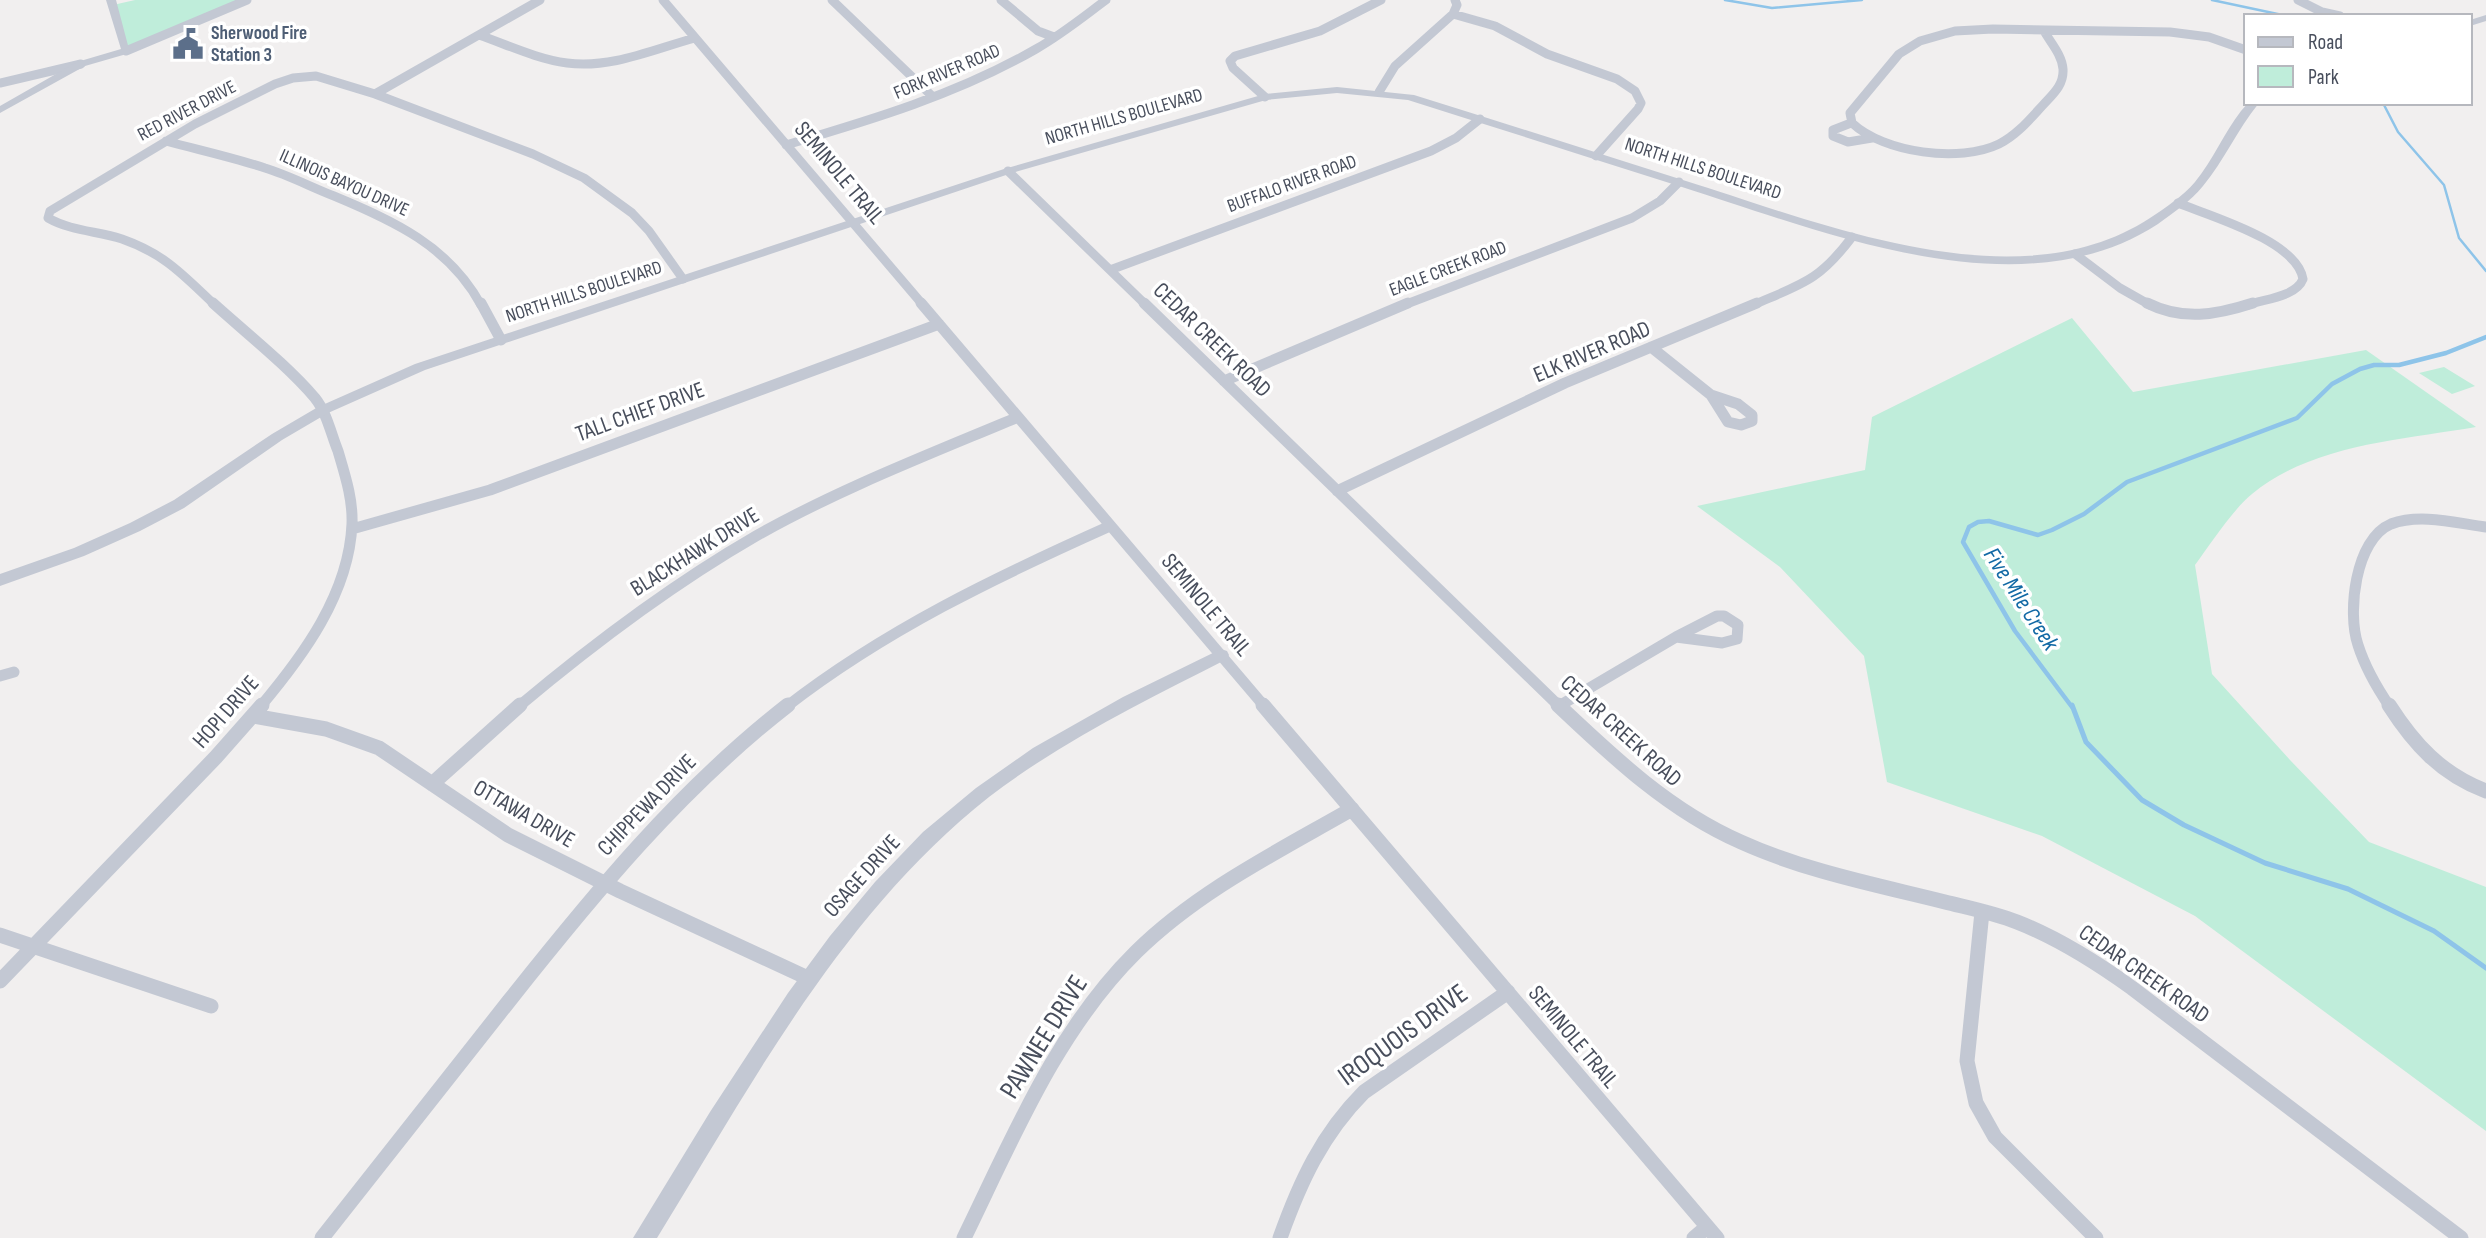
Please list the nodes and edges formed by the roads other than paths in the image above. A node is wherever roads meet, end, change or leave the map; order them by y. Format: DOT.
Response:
graph roads {
  1 [pos="111,0"];
  2 [pos="247,0"];
  3 [pos="540,0"];
  4 [pos="663,0"];
  5 [pos="832,0"];
  6 [pos="1001,0"];
  7 [pos="1106,0"];
  8 [pos="1381,0"];
  9 [pos="1455,0"];
  10 [pos="2298,0"];
  11 [pos="1453,14"];
  12 [pos="2331,14"];
  13 [pos="2044,31"];
  14 [pos="480,35"];
  15 [pos="1054,37"];
  16 [pos="695,38"];
  17 [pos="2244,49"];
  18 [pos="126,51"];
  19 [pos="80,64"];
  20 [pos="0,83"];
  21 [pos="1379,92"];
  22 [pos="375,94"];
  23 [pos="932,96"];
  24 [pos="1265,97"];
  25 [pos="2252,105"];
  26 [pos="0,110"];
  27 [pos="1480,119"];
  28 [pos="1851,122"];
  29 [pos="1873,138"];
  30 [pos="166,141"];
  31 [pos="786,145"];
  32 [pos="1596,156"];
  33 [pos="1008,171"];
  34 [pos="1679,182"];
  35 [pos="2178,203"];
  36 [pos="852,223"];
  37 [pos="1852,237"];
  38 [pos="2075,254"];
  39 [pos="1110,270"];
  40 [pos="683,279"];
  41 [pos="939,324"];
  42 [pos="500,340"];
  43 [pos="1651,347"];
  44 [pos="1224,381"];
  45 [pos="1710,395"];
  46 [pos="323,410"];
  47 [pos="1018,417"];
  48 [pos="1337,491"];
  49 [pos="1110,526"];
  50 [pos="2486,527"];
  51 [pos="352,529"];
  52 [pos="0,580"];
  53 [pos="1676,637"];
  54 [pos="1221,655"];
  55 [pos="14,672"];
  56 [pos="0,676"];
  57 [pos="1559,706"];
  58 [pos="253,716"];
  59 [pos="432,784"];
  60 [pos="2486,791"];
  61 [pos="1352,809"];
  62 [pos="605,883"];
  63 [pos="1982,912"];
  64 [pos="0,935"];
  65 [pos="33,946"];
  66 [pos="810,979"];
  67 [pos="0,981"];
  68 [pos="1508,992"];
  69 [pos="211,1006"];
  70 [pos="1706,1234"];
  71 [pos="322,1238"];
  72 [pos="644,1238"];
  73 [pos="964,1238"];
  74 [pos="1280,1238"];
  75 [pos="2096,1238"];
  76 [pos="2461,1238"];
  1 -- 18 [label="street"];
  2 -- 18 [label="street"];
  3 -- 14 [label="street"];
  4 -- 16 [label="street, SEMINOLE TRAIL"];
  5 -- 23 [label="street"];
  6 -- 15 [label="street"];
  7 -- 15 [label="street, FORK RIVER ROAD"];
  8 -- 24 [label="street"];
  9 -- 11 [label="street"];
  10 -- 12 [label="street"];
  11 -- 21 [label="street"];
  11 -- 32 [label="street"];
  13 -- 17 [label="street"];
  13 -- 28 [label="street"];
  13 -- 29 [label="street"];
  14 -- 16 [label="street"];
  14 -- 22 [label="street"];
  15 -- 23 [label="street, FORK RIVER ROAD"];
  16 -- 31 [label="street, SEMINOLE TRAIL"];
  18 -- 19 [label="street"];
  19 -- 20 [label="street"];
  19 -- 26 [label="street"];
  21 -- 24 [label="street, NORTH HILLS BOULEVARD"];
  21 -- 27 [label="street, NORTH HILLS BOULEVARD"];
  22 -- 30 [label="street, RED RIVER DRIVE"];
  22 -- 40 [label="street, RED RIVER DRIVE"];
  23 -- 31 [label="street, FORK RIVER ROAD"];
  24 -- 33 [label="street, NORTH HILLS BOULEVARD"];
  25 -- 35 [label="street, NORTH HILLS BOULEVARD"];
  27 -- 32 [label="street, NORTH HILLS BOULEVARD"];
  27 -- 39 [label="street, BUFFALO RIVER ROAD"];
  28 -- 29 [label="street"];
  28 -- 29 [label="street"];
  30 -- 42 [label="street, ILLINOIS BAYOU DRIVE"];
  30 -- 46 [label="street, RED RIVER DRIVE"];
  31 -- 36 [label="street, SEMINOLE TRAIL"];
  32 -- 34 [label="street, NORTH HILLS BOULEVARD"];
  33 -- 36 [label="street, NORTH HILLS BOULEVARD"];
  33 -- 39 [label="street, CEDAR CREEK ROAD"];
  34 -- 37 [label="street, NORTH HILLS BOULEVARD"];
  34 -- 44 [label="street, EAGLE CREEK ROAD"];
  35 -- 38 [label="street, NORTH HILLS BOULEVARD"];
  35 -- 38 [label="street"];
  36 -- 40 [label="street, NORTH HILLS BOULEVARD"];
  36 -- 41 [label="street, SEMINOLE TRAIL"];
  37 -- 38 [label="street, NORTH HILLS BOULEVARD"];
  37 -- 43 [label="street, ELK RIVER ROAD"];
  39 -- 44 [label="street, CEDAR CREEK ROAD"];
  40 -- 42 [label="street, NORTH HILLS BOULEVARD"];
  41 -- 47 [label="street, SEMINOLE TRAIL"];
  41 -- 51 [label="street, TALL CHIEF DRIVE"];
  42 -- 46 [label="street, NORTH HILLS BOULEVARD"];
  43 -- 45 [label="street"];
  43 -- 48 [label="street, ELK RIVER ROAD"];
  44 -- 48 [label="street, CEDAR CREEK ROAD"];
  46 -- 51 [label="street, HOPI DRIVE"];
  46 -- 52 [label="street, NORTH HILLS BOULEVARD"];
  47 -- 49 [label="street, SEMINOLE TRAIL"];
  47 -- 59 [label="street, BLACKHAWK DRIVE"];
  48 -- 57 [label="street, CEDAR CREEK ROAD"];
  49 -- 54 [label="street, SEMINOLE TRAIL"];
  49 -- 62 [label="street, CHIPPEWA DRIVE"];
  50 -- 60 [label="street"];
  51 -- 58 [label="street, HOPI DRIVE"];
  53 -- 57 [label="street"];
  54 -- 61 [label="street, SEMINOLE TRAIL"];
  54 -- 66 [label="street, OSAGE DRIVE"];
  55 -- 56 [label="street"];
  57 -- 63 [label="street, CEDAR CREEK ROAD"];
  58 -- 59 [label="street, OTTAWA DRIVE"];
  58 -- 65 [label="street, HOPI DRIVE"];
  59 -- 62 [label="street, OTTAWA DRIVE"];
  61 -- 68 [label="street, SEMINOLE TRAIL"];
  61 -- 73 [label="street, PAWNEE DRIVE"];
  62 -- 66 [label="street, OTTAWA DRIVE"];
  62 -- 71 [label="street, CHIPPEWA DRIVE"];
  63 -- 75 [label="street"];
  63 -- 76 [label="street, CEDAR CREEK ROAD"];
  64 -- 65 [label="street"];
  65 -- 67 [label="street, HOPI DRIVE"];
  65 -- 69 [label="street"];
  66 -- 72 [label="street, OSAGE DRIVE"];
  68 -- 70 [label="street, SEMINOLE TRAIL"];
  68 -- 74 [label="street, IROQUOIS DRIVE"];
}
